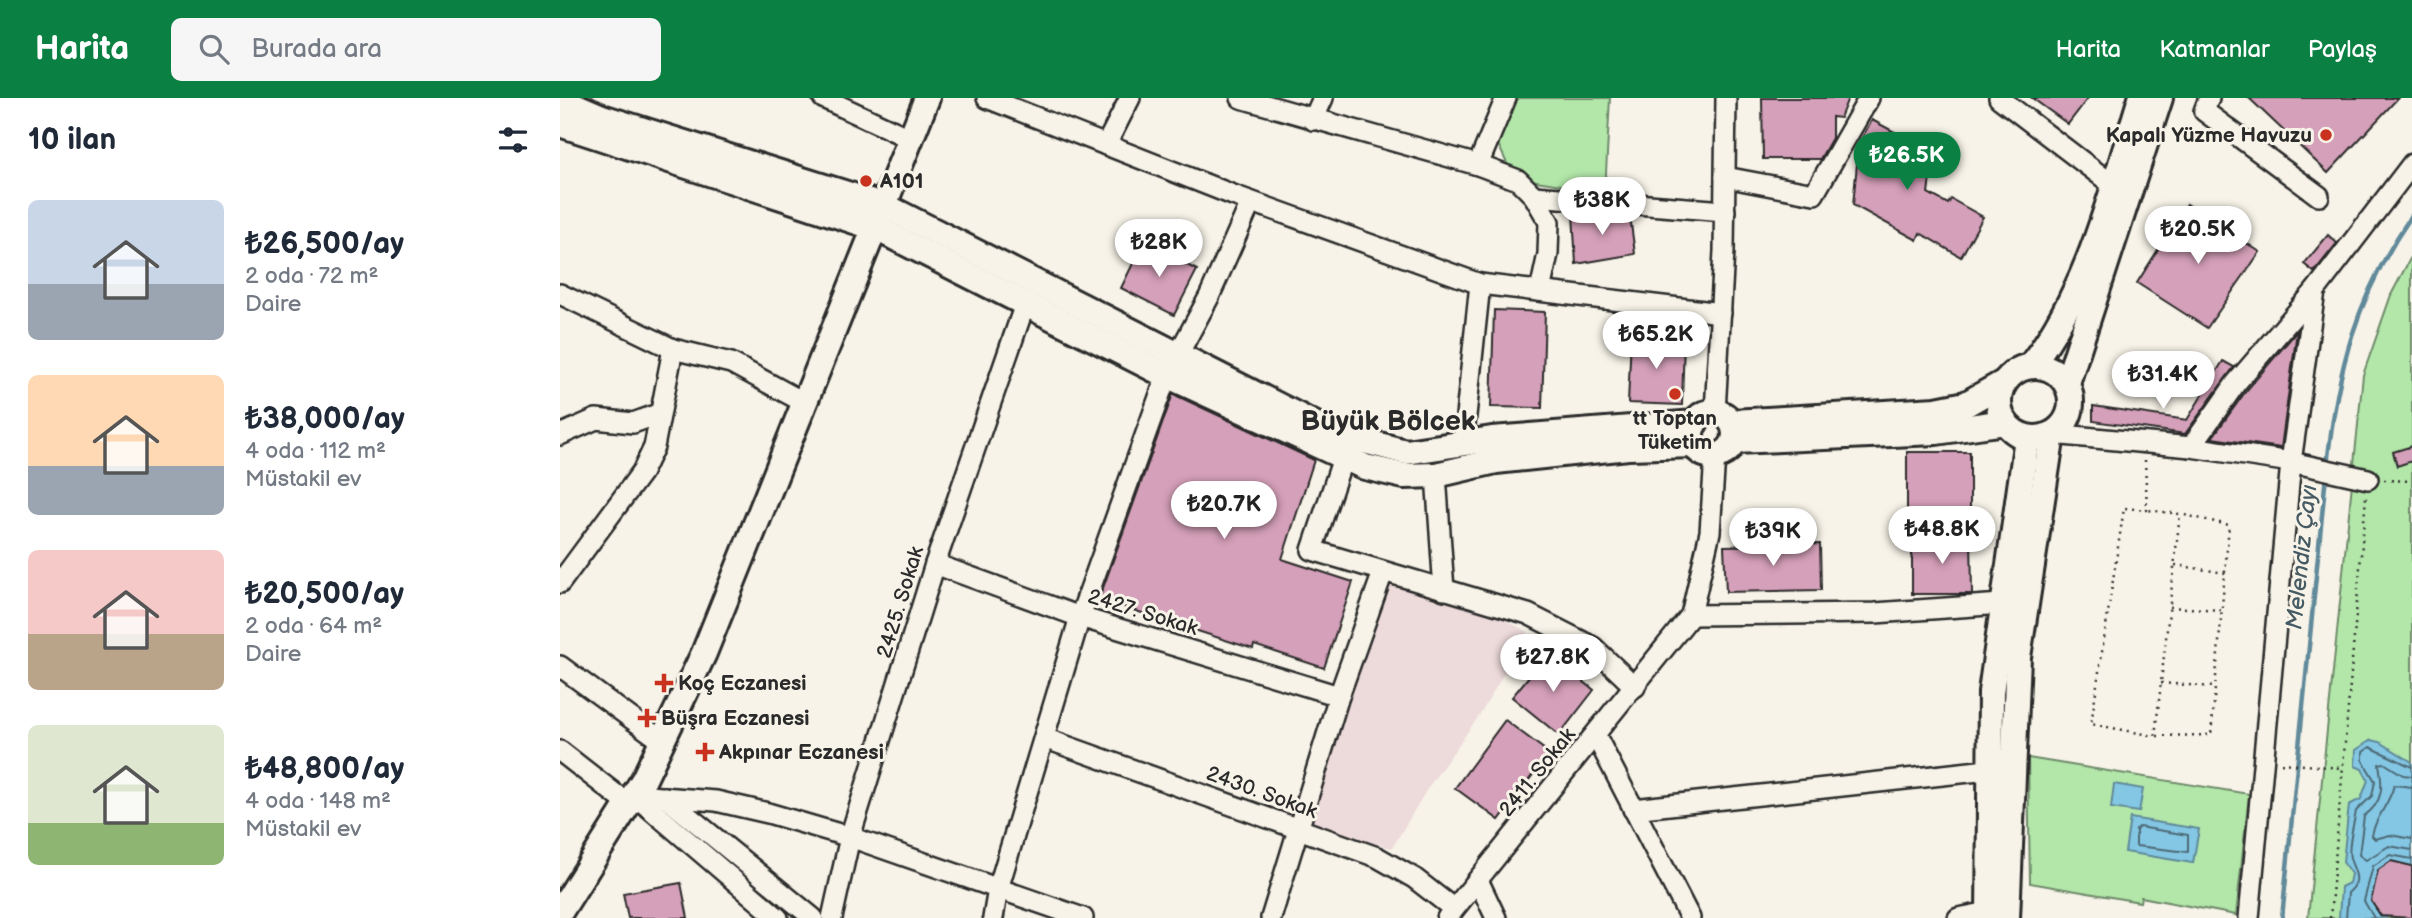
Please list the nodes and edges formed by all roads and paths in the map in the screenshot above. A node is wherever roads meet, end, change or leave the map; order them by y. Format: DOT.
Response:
graph roads {
  1 [pos="822,98"];
  2 [pos="927,98"];
  3 [pos="986,98"];
  4 [pos="1130,98"];
  5 [pos="1241,98"];
  6 [pos="1323,98"];
  7 [pos="1506,98"];
  8 [pos="1726,98"];
  9 [pos="1869,98"];
  10 [pos="2000,98"];
  11 [pos="2141,98"];
  12 [pos="2160,98"];
  13 [pos="2209,98"];
  14 [pos="560,99"];
  15 [pos="1312,120"];
  16 [pos="560,124"];
  17 [pos="911,139"];
  18 [pos="1106,145"];
  19 [pos="2412,164"];
  20 [pos="1478,165"];
  21 [pos="1725,177"];
  22 [pos="2113,185"];
  23 [pos="1534,196"];
  24 [pos="2319,196"];
  25 [pos="1251,202"];
  26 [pos="1725,211"];
  27 [pos="880,217"];
  28 [pos="1480,284"];
  29 [pos="1540,291"];
  30 [pos="2315,291"];
  31 [pos="560,294"];
  32 [pos="1025,304"];
  33 [pos="1721,313"];
  34 [pos="673,349"];
  35 [pos="2031,365"];
  36 [pos="1172,366"];
  37 [pos="2003,383"];
  38 [pos="2067,383"];
  39 [pos="805,403"];
  40 [pos="658,414"];
  41 [pos="2005,422"];
  42 [pos="1714,433"];
  43 [pos="2052,434"];
  44 [pos="560,435"];
  45 [pos="2027,438"];
  46 [pos="2145,443"];
  47 [pos="1463,444"];
  48 [pos="2191,447"];
  49 [pos="1343,458"];
  50 [pos="2291,462"];
  51 [pos="1436,475"];
  52 [pos="2368,479"];
  53 [pos="2412,481"];
  54 [pos="2147,510"];
  55 [pos="2180,514"];
  56 [pos="935,564"];
  57 [pos="2175,565"];
  58 [pos="1383,572"];
  59 [pos="2225,573"];
  60 [pos="560,583"];
  61 [pos="1444,590"];
  62 [pos="2003,604"];
  63 [pos="2170,607"];
  64 [pos="2222,610"];
  65 [pos="1691,615"];
  66 [pos="1080,617"];
  67 [pos="560,666"];
  68 [pos="2161,682"];
  69 [pos="1635,687"];
  70 [pos="2215,688"];
  71 [pos="1339,696"];
  72 [pos="1596,736"];
  73 [pos="2155,736"];
  74 [pos="1044,738"];
  75 [pos="662,741"];
  76 [pos="560,751"];
  77 [pos="2264,762"];
  78 [pos="2342,768"];
  79 [pos="1988,769"];
  80 [pos="635,793"];
  81 [pos="666,798"];
  82 [pos="1633,809"];
  83 [pos="1298,830"];
  84 [pos="850,837"];
  85 [pos="1478,880"];
  86 [pos="998,889"];
  87 [pos="560,912"];
  88 [pos="1450,914"];
  89 [pos="1995,916"];
  90 [pos="778,918"];
  91 [pos="813,918"];
  92 [pos="832,918"];
  93 [pos="993,918"];
  94 [pos="1083,918"];
  95 [pos="1271,918"];
  96 [pos="1496,918"];
  97 [pos="1690,918"];
  98 [pos="1958,918"];
  99 [pos="2249,918"];
  100 [pos="2330,918"];
  1 -- 17 [label="street"];
  2 -- 17 [label="main road"];
  3 -- 18 [label="street"];
  4 -- 18 [label="street"];
  5 -- 15 [label="street"];
  6 -- 15 [label="street"];
  7 -- 20 [label="street"];
  8 -- 21 [label="street, 2411. Sokak"];
  9 -- 21 [label="street"];
  10 -- 22 [label="street"];
  11 -- 22 [label="main road"];
  12 -- 38 [label="main road"];
  13 -- 24 [label="street"];
  14 -- 27 [label="main road"];
  15 -- 20 [label="street"];
  16 -- 27 [label="main road"];
  17 -- 27 [label="main road"];
  18 -- 25 [label="street"];
  19 -- 30 [label="street"];
  20 -- 23 [label="street"];
  21 -- 26 [label="street, 2411. Sokak"];
  22 -- 35 [label="main road"];
  23 -- 26 [label="street"];
  23 -- 29 [label="street"];
  25 -- 28 [label="street"];
  25 -- 36 [label="street"];
  26 -- 33 [label="street, 2411. Sokak"];
  27 -- 32 [label="main road"];
  27 -- 36 [label="main road"];
  27 -- 39 [label="main road"];
  28 -- 29 [label="street"];
  28 -- 47 [label="street"];
  29 -- 33 [label="street"];
  30 -- 48 [label="street"];
  30 -- 50 [label="street"];
  31 -- 34 [label="street"];
  32 -- 36 [label="main road"];
  32 -- 56 [label="street, 2425. Sokak"];
  33 -- 42 [label="street, 2411. Sokak"];
  34 -- 39 [label="street"];
  34 -- 40 [label="street"];
  35 -- 37 [label="main road"];
  35 -- 38 [label="main road"];
  36 -- 47 [label="main road"];
  36 -- 49 [label="main road"];
  36 -- 66 [label="street"];
  37 -- 41 [label="main road"];
  37 -- 42 [label="main road"];
  38 -- 43 [label="main road"];
  39 -- 75 [label="main road"];
  40 -- 44 [label="street"];
  40 -- 60 [label="street"];
  41 -- 42 [label="main road"];
  41 -- 45 [label="main road"];
  42 -- 47 [label="main road"];
  42 -- 51 [label="main road"];
  42 -- 65 [label="street, 2411. Sokak"];
  43 -- 45 [label="main road"];
  43 -- 46 [label="street"];
  43 -- 89 [label="main road"];
  45 -- 62 [label="main road"];
  46 -- 48 [label="street"];
  46 -- 54 [label="path"];
  48 -- 50 [label="street"];
  49 -- 51 [label="main road"];
  49 -- 58 [label="street"];
  50 -- 52 [label="street"];
  50 -- 77 [label="street"];
  51 -- 61 [label="street"];
  52 -- 53 [label="path"];
  52 -- 78 [label="path"];
  54 -- 55 [label="path"];
  54 -- 73 [label="path"];
  55 -- 57 [label="path"];
  55 -- 59 [label="path"];
  56 -- 66 [label="street, 2427. Sokak"];
  56 -- 84 [label="street, 2425. Sokak"];
  57 -- 59 [label="path"];
  57 -- 63 [label="path"];
  58 -- 61 [label="street"];
  58 -- 71 [label="street"];
  59 -- 64 [label="path"];
  61 -- 69 [label="street"];
  62 -- 65 [label="street"];
  62 -- 79 [label="main road"];
  63 -- 64 [label="path"];
  63 -- 68 [label="path"];
  64 -- 70 [label="path"];
  65 -- 69 [label="street, 2411. Sokak"];
  66 -- 71 [label="street, 2427. Sokak"];
  66 -- 74 [label="street"];
  67 -- 75 [label="street"];
  68 -- 70 [label="path"];
  68 -- 73 [label="path"];
  69 -- 72 [label="street, 2411. Sokak"];
  70 -- 73 [label="path"];
  71 -- 83 [label="street"];
  72 -- 82 [label="street"];
  72 -- 85 [label="street, 2411. Sokak"];
  74 -- 83 [label="street, 2430. Sokak"];
  74 -- 86 [label="street"];
  75 -- 80 [label="main road"];
  76 -- 80 [label="street"];
  77 -- 78 [label="path"];
  77 -- 99 [label="street"];
  78 -- 100 [label="path"];
  79 -- 82 [label="street"];
  79 -- 89 [label="main road"];
  80 -- 81 [label="street"];
  80 -- 87 [label="main road"];
  80 -- 90 [label="street"];
  81 -- 84 [label="street"];
  81 -- 91 [label="street"];
  82 -- 97 [label="street"];
  83 -- 88 [label="street, 2430. Sokak"];
  83 -- 95 [label="street"];
  84 -- 86 [label="street"];
  84 -- 92 [label="street, 2425. Sokak"];
  85 -- 88 [label="street, 2411. Sokak"];
  85 -- 96 [label="street"];
  86 -- 93 [label="street"];
  86 -- 94 [label="street"];
  89 -- 98 [label="street"];
}
